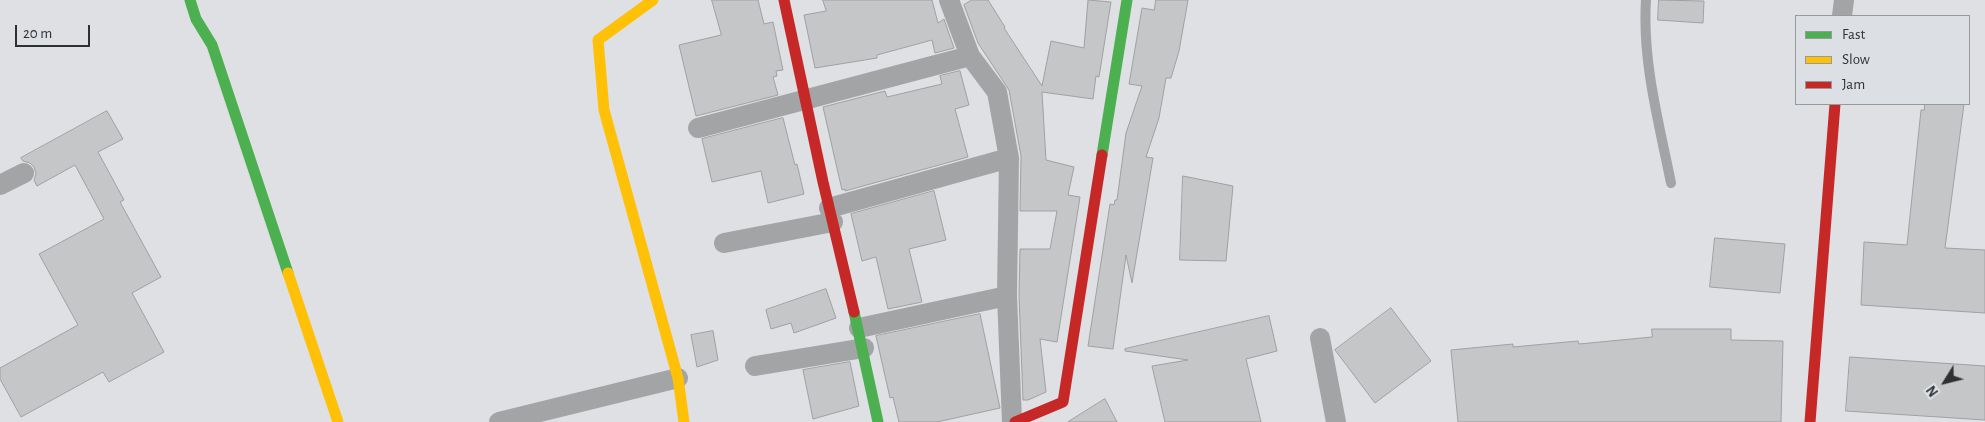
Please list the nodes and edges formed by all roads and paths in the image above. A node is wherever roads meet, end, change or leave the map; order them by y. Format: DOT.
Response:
graph roads {
  1 [pos="190,0"];
  2 [pos="653,0"];
  3 [pos="784,0"];
  4 [pos="949,0"];
  5 [pos="1127,0"];
  6 [pos="1646,0"];
  7 [pos="1844,0"];
  8 [pos="1842,15"];
  9 [pos="970,56"];
  10 [pos="807,99"];
  11 [pos="1835,105"];
  12 [pos="698,128"];
  13 [pos="1010,158"];
  14 [pos="24,173"];
  15 [pos="1671,183"];
  16 [pos="0,185"];
  17 [pos="831,215"];
  18 [pos="724,243"];
  19 [pos="1007,296"];
  20 [pos="859,328"];
  21 [pos="1320,338"];
  22 [pos="864,348"];
  23 [pos="755,366"];
  24 [pos="678,378"];
  25 [pos="533,418"];
  26 [pos="338,422"];
  27 [pos="499,422"];
  28 [pos="684,422"];
  29 [pos="878,422"];
  30 [pos="1014,422"];
  31 [pos="1336,422"];
  32 [pos="1810,422"];
  1 -- 26 [label="street"];
  2 -- 24 [label="street"];
  3 -- 10 [label="street"];
  4 -- 9 [label="street"];
  5 -- 30 [label="street"];
  6 -- 15 [label="lane"];
  7 -- 8 [label="street"];
  9 -- 10 [label="street"];
  9 -- 13 [label="street"];
  10 -- 12 [label="street"];
  10 -- 17 [label="street"];
  11 -- 32 [label="street"];
  13 -- 17 [label="street"];
  13 -- 19 [label="street"];
  14 -- 16 [label="street"];
  17 -- 18 [label="street"];
  17 -- 20 [label="street"];
  19 -- 20 [label="street"];
  19 -- 30 [label="street"];
  20 -- 22 [label="street"];
  21 -- 31 [label="street"];
  22 -- 23 [label="street"];
  22 -- 29 [label="street"];
  24 -- 25 [label="street"];
  24 -- 28 [label="street"];
  25 -- 27 [label="street"];
}
